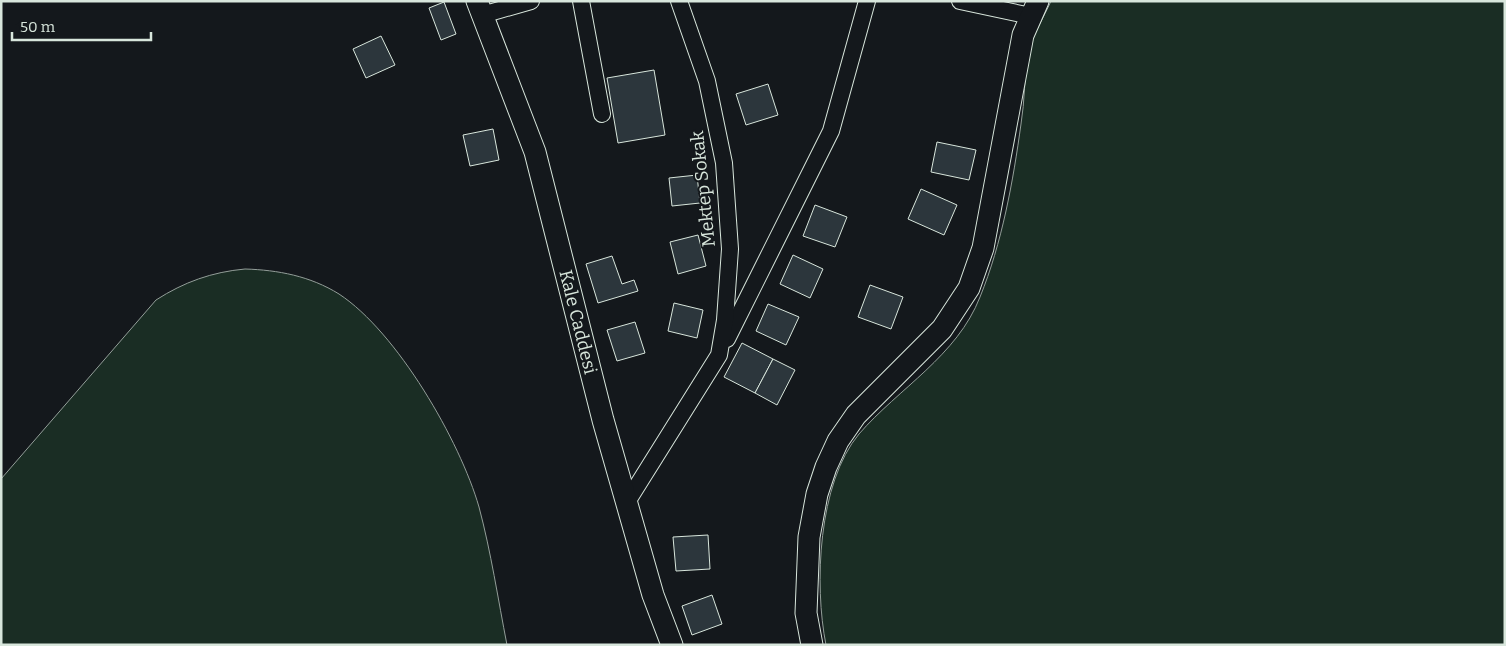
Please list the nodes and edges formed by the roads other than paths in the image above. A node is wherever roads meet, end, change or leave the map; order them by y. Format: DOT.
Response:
graph roads {
  1 [pos="531,1"];
  2 [pos="581,1"];
  3 [pos="680,1"];
  4 [pos="867,1"];
  5 [pos="960,1"];
  6 [pos="480,8"];
  7 [pos="1035,9"];
  8 [pos="602,114"];
  9 [pos="719,355"];
  10 [pos="627,502"];
  11 [pos="672,645"];
  12 [pos="812,645"];
  1 -- 6 [label="street"];
  2 -- 8 [label="street"];
  3 -- 9 [label="street, Mektep Sokak"];
  4 -- 9 [label="street"];
  5 -- 7 [label="street"];
  6 -- 10 [label="street, Kale Caddesi"];
  7 -- 12 [label="street"];
  9 -- 10 [label="street, Mektep Sokak"];
  10 -- 11 [label="street, Kale Caddesi"];
}
